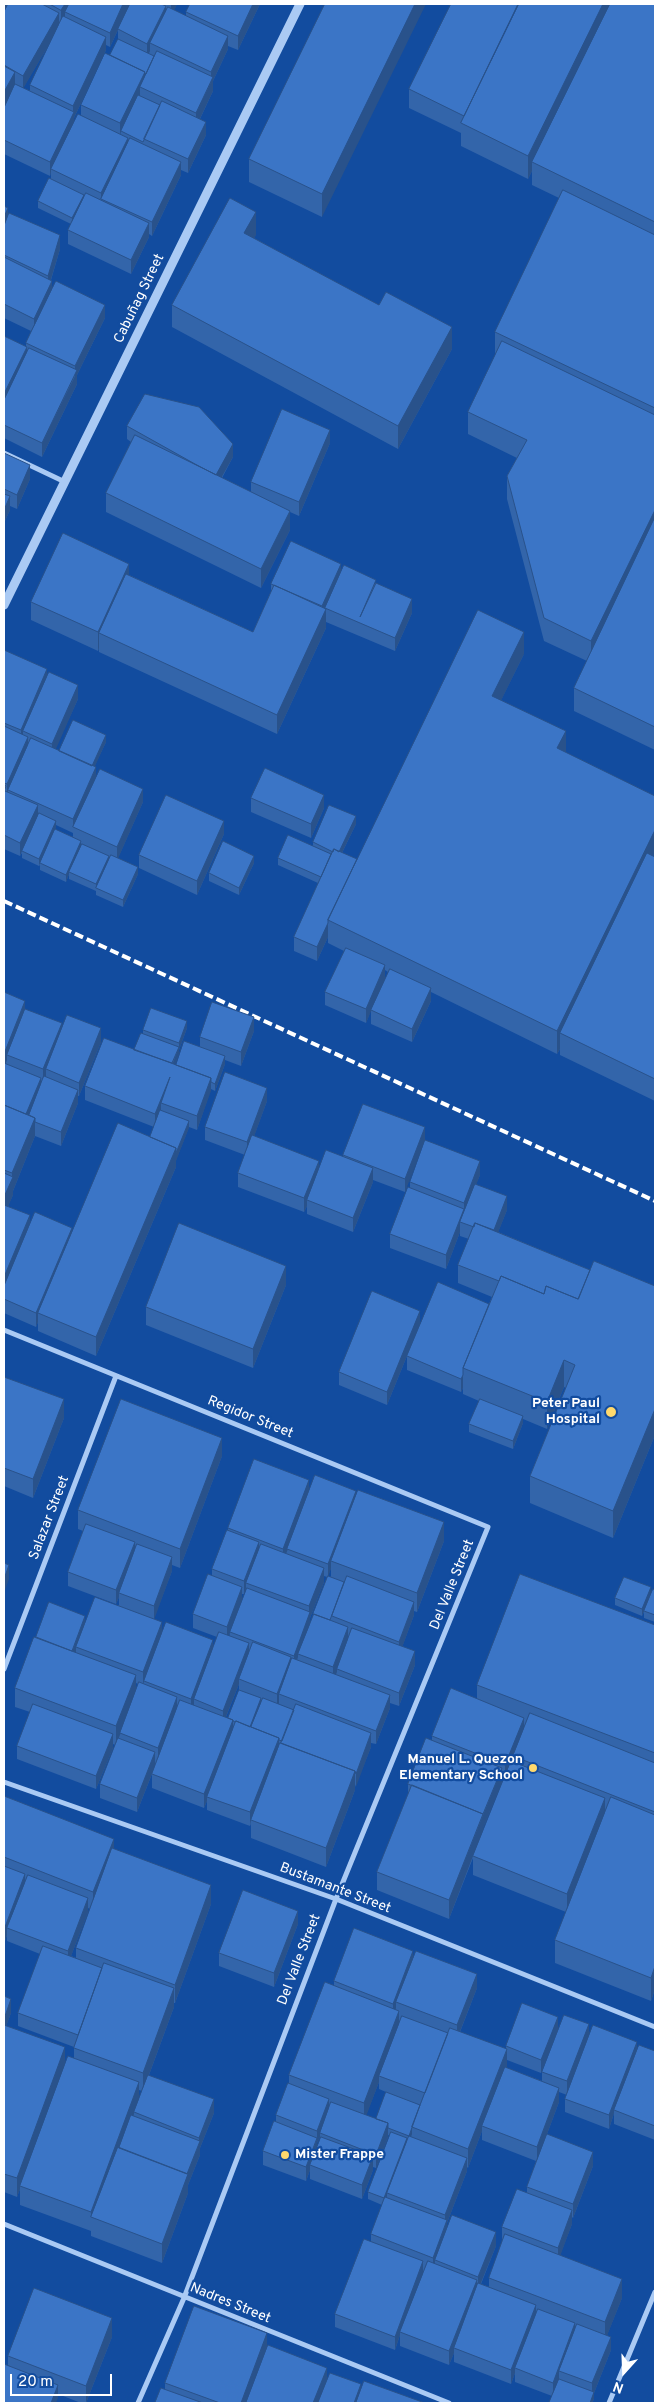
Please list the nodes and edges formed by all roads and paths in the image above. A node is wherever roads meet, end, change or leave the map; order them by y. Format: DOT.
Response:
graph roads {
  1 [pos="300,4"];
  2 [pos="4,453"];
  3 [pos="65,482"];
  4 [pos="4,605"];
  5 [pos="4,1330"];
  6 [pos="116,1376"];
  7 [pos="488,1527"];
  8 [pos="4,1669"];
  9 [pos="4,1782"];
  10 [pos="336,1899"];
  11 [pos="655,2027"];
  12 [pos="4,2224"];
  13 [pos="655,2292"];
  14 [pos="184,2298"];
  15 [pos="138,2403"];
  16 [pos="449,2403"];
  17 [pos="609,2403"];
  1 -- 3 [label="street, Cabuñag Street"];
  2 -- 3 [label="street"];
  3 -- 4 [label="street, Cabuñag Street"];
  5 -- 6 [label="street, Regidor Street"];
  6 -- 7 [label="street, Regidor Street"];
  6 -- 8 [label="street, Salazar Street"];
  7 -- 10 [label="street, Del Valle Street"];
  9 -- 10 [label="street, Bustamante Street"];
  10 -- 11 [label="street, Bustamante Street"];
  10 -- 14 [label="street, Del Valle Street"];
  12 -- 14 [label="street, Nadres Street"];
  13 -- 17 [label="street"];
  14 -- 15 [label="street, Del Valle Street"];
  14 -- 16 [label="street, Nadres Street"];
}
